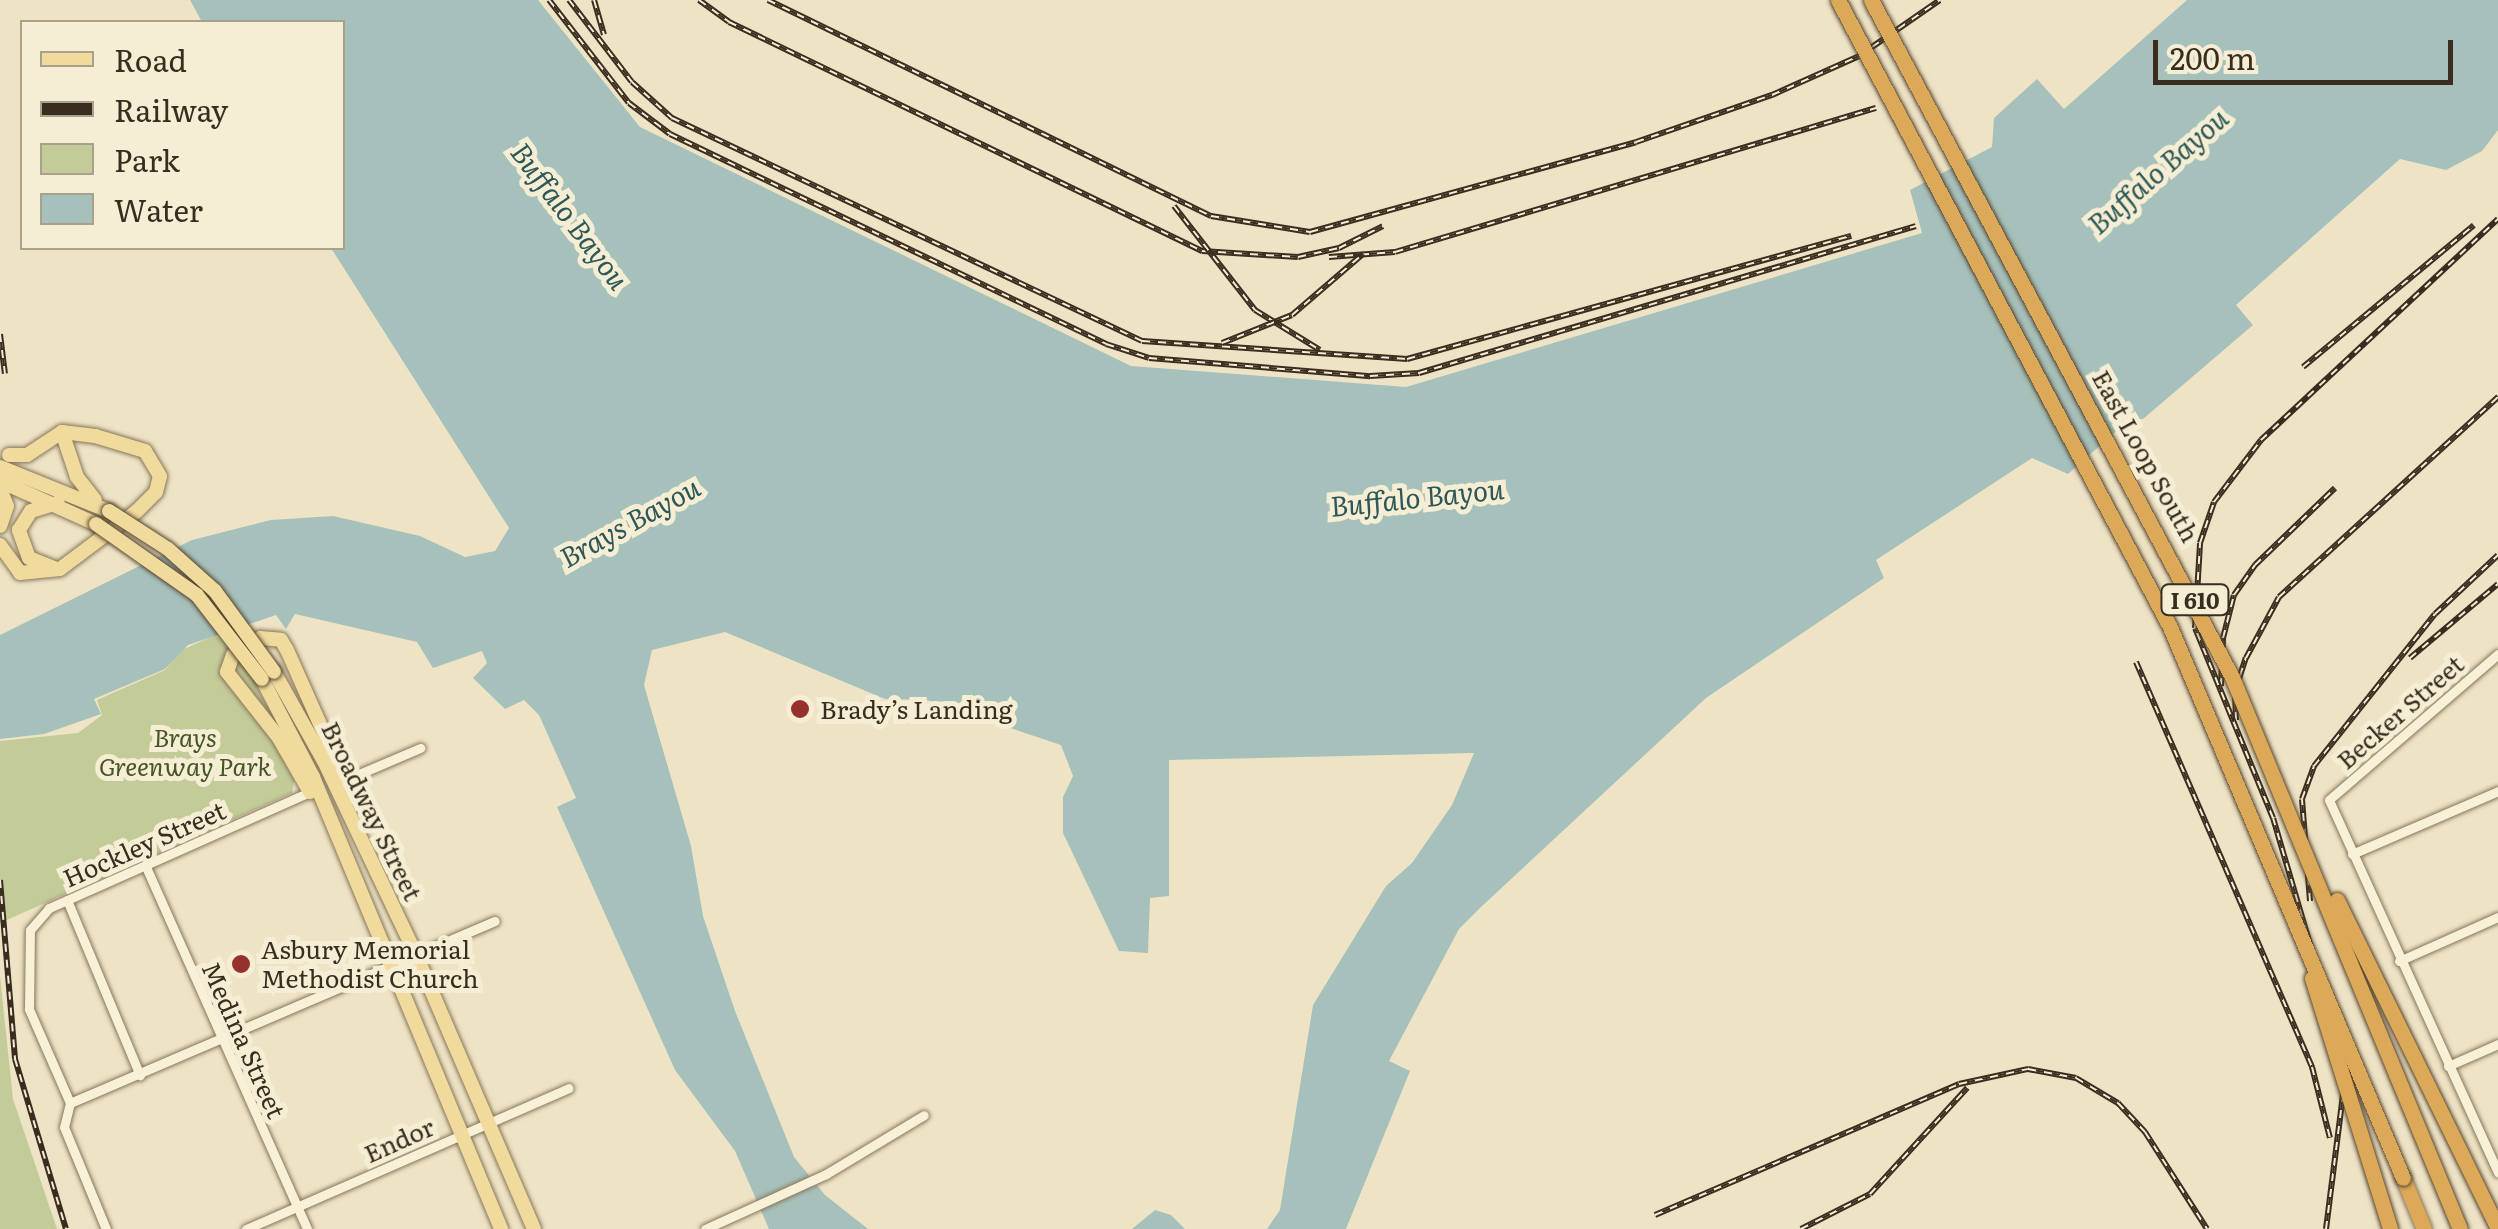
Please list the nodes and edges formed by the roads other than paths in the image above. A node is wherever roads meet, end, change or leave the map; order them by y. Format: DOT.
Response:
graph roads {
  1 [pos="1838,0"];
  2 [pos="1871,0"];
  3 [pos="62,432"];
  4 [pos="3,457"];
  5 [pos="0,484"];
  6 [pos="58,503"];
  7 [pos="104,508"];
  8 [pos="0,526"];
  9 [pos="0,545"];
  10 [pos="60,569"];
  11 [pos="2497,659"];
  12 [pos="268,676"];
  13 [pos="420,748"];
  14 [pos="345,780"];
  15 [pos="2498,791"];
  16 [pos="310,792"];
  17 [pos="2288,802"];
  18 [pos="346,807"];
  19 [pos="339,839"];
  20 [pos="2352,854"];
  21 [pos="146,867"];
  22 [pos="2279,874"];
  23 [pos="67,900"];
  24 [pos="2498,918"];
  25 [pos="496,921"];
  26 [pos="416,955"];
  27 [pos="2399,961"];
  28 [pos="389,967"];
  29 [pos="222,1040"];
  30 [pos="2498,1044"];
  31 [pos="2448,1066"];
  32 [pos="140,1074"];
  33 [pos="568,1088"];
  34 [pos="70,1103"];
  35 [pos="924,1115"];
  36 [pos="488,1123"];
  37 [pos="461,1134"];
  38 [pos="2498,1173"];
  39 [pos="297,1208"];
  40 [pos="106,1229"];
  41 [pos="246,1229"];
  42 [pos="307,1229"];
  43 [pos="502,1229"];
  44 [pos="534,1229"];
  45 [pos="705,1229"];
  46 [pos="2390,1229"];
  47 [pos="2424,1229"];
  48 [pos="2460,1229"];
  49 [pos="2498,1229"];
  1 -- 22 [label="highway, I 610, bridge"];
  2 -- 17 [label="highway, East Loop South / I 610, bridge"];
  3 -- 4 [label="main road"];
  3 -- 7 [label="main road"];
  3 -- 10 [label="main road"];
  4 -- 7 [label="main road"];
  5 -- 6 [label="main road, Broadway Street"];
  5 -- 8 [label="main road"];
  6 -- 10 [label="main road"];
  6 -- 12 [label="main road, Broadway Street, bridge"];
  7 -- 12 [label="main road, Broadway Street, bridge"];
  9 -- 10 [label="main road"];
  11 -- 20 [label="street, Becker Street"];
  12 -- 18 [label="main road, Broadway Street"];
  12 -- 19 [label="main road, Broadway Street"];
  13 -- 14 [label="street"];
  14 -- 16 [label="main road"];
  14 -- 18 [label="main road"];
  15 -- 20 [label="street"];
  16 -- 19 [label="main road"];
  16 -- 21 [label="street, Hockley Street"];
  17 -- 48 [label="highway, East Loop South / I 610, bridge"];
  17 -- 49 [label="highway, bridge"];
  18 -- 26 [label="main road, Broadway Street"];
  19 -- 28 [label="main road, Broadway Street"];
  20 -- 27 [label="street"];
  21 -- 23 [label="street, Hockley Street"];
  21 -- 29 [label="street, Medina Street"];
  22 -- 46 [label="highway, bridge"];
  22 -- 47 [label="highway, I 610, bridge"];
  23 -- 32 [label="street"];
  23 -- 34 [label="street, Hockley Street"];
  24 -- 27 [label="street"];
  25 -- 26 [label="street"];
  26 -- 28 [label="street"];
  26 -- 36 [label="main road, Broadway Street"];
  27 -- 31 [label="street"];
  28 -- 29 [label="street"];
  28 -- 37 [label="main road, Broadway Street"];
  29 -- 32 [label="street"];
  29 -- 39 [label="street, Medina Street"];
  30 -- 31 [label="street"];
  31 -- 38 [label="street"];
  32 -- 34 [label="street"];
  33 -- 36 [label="street, Endor"];
  34 -- 40 [label="street"];
  35 -- 45 [label="street"];
  36 -- 37 [label="street, Endor"];
  36 -- 44 [label="main road, Broadway Street"];
  37 -- 39 [label="street, Endor"];
  37 -- 43 [label="main road, Broadway Street"];
  39 -- 41 [label="street, Endor"];
  39 -- 42 [label="street, Medina Street"];
}
